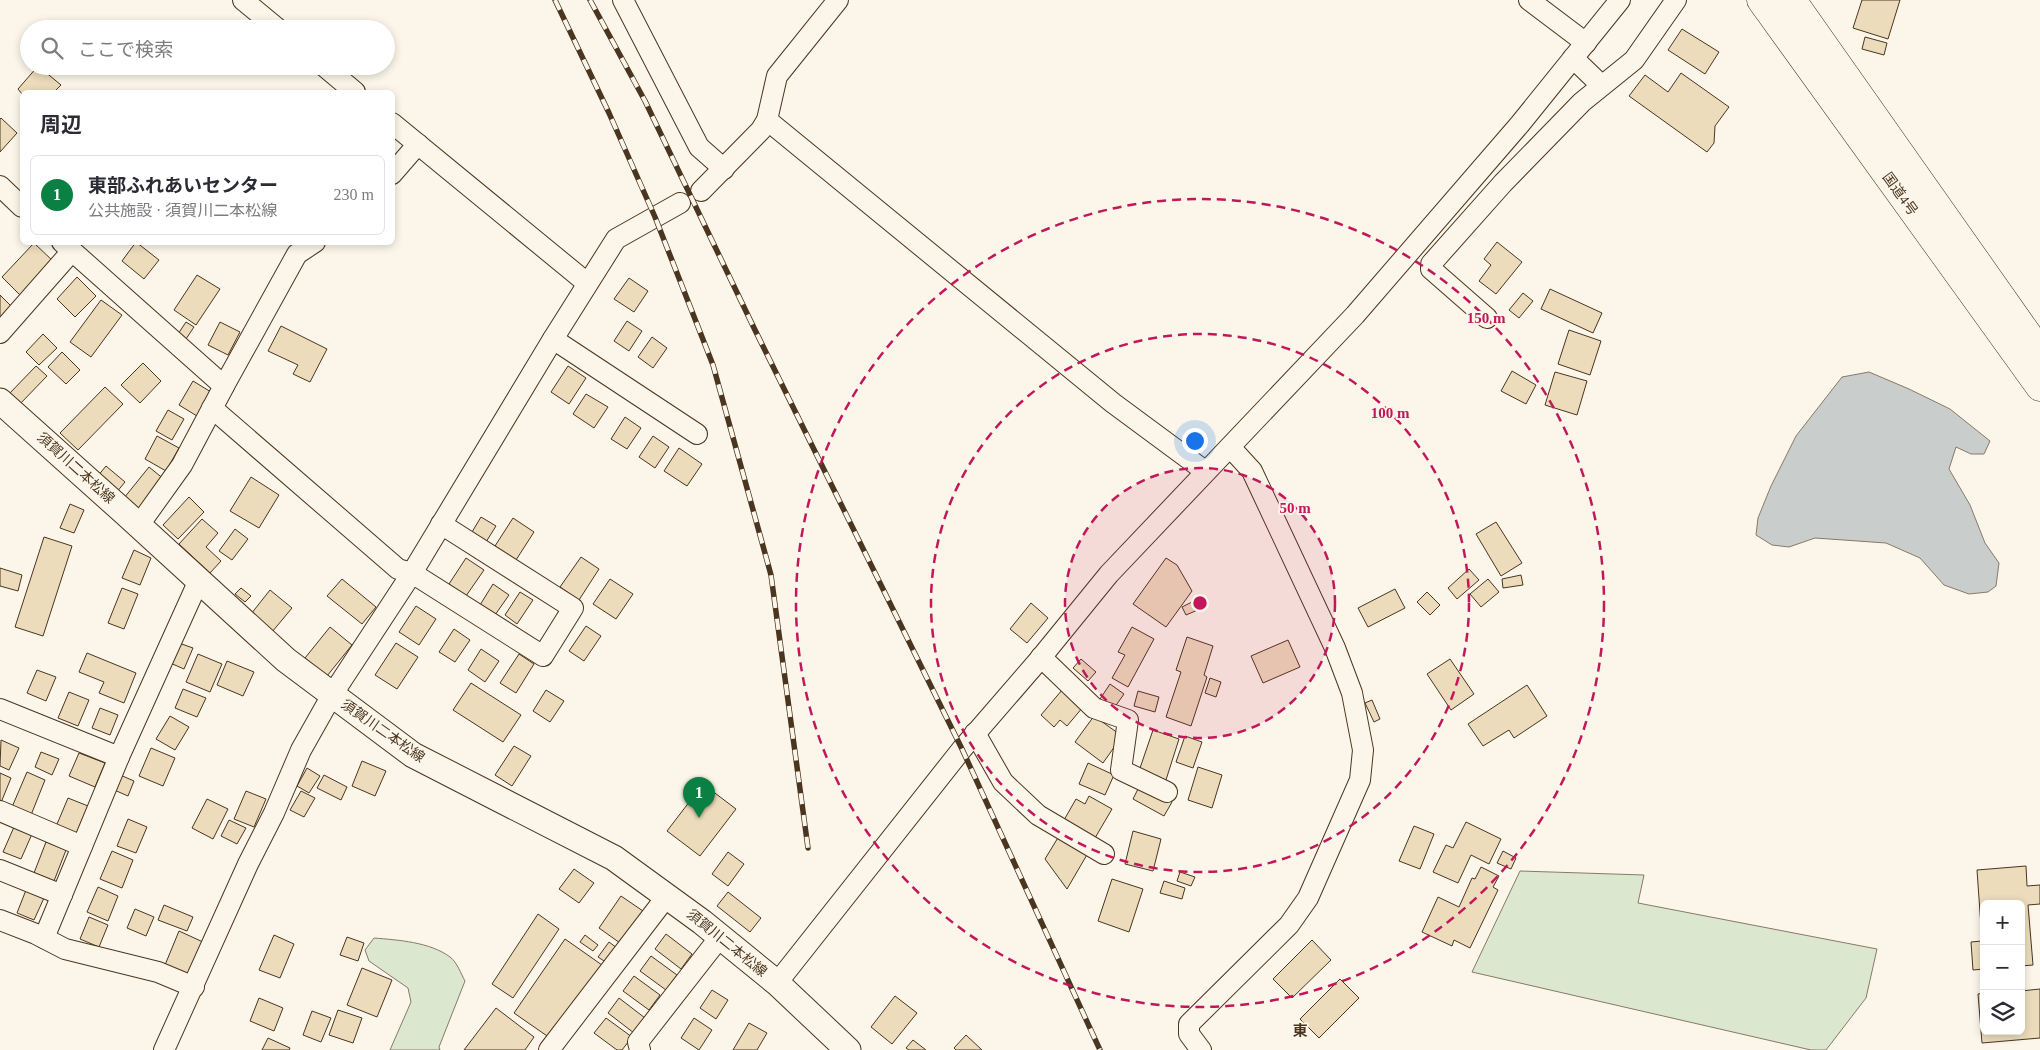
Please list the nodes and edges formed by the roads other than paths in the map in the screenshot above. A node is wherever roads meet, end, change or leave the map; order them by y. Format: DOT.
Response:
graph roads {
  1 [pos="243,0"];
  2 [pos="623,0"];
  3 [pos="838,0"];
  4 [pos="1530,0"];
  5 [pos="1620,0"];
  6 [pos="1676,0"];
  7 [pos="1761,0"];
  8 [pos="1792,0"];
  9 [pos="267,20"];
  10 [pos="1579,51"];
  11 [pos="335,75"];
  12 [pos="1601,85"];
  13 [pos="353,90"];
  14 [pos="767,120"];
  15 [pos="395,125"];
  16 [pos="418,144"];
  17 [pos="724,169"];
  18 [pos="395,171"];
  19 [pos="0,186"];
  20 [pos="701,191"];
  21 [pos="680,203"];
  22 [pos="20,205"];
  23 [pos="310,245"];
  24 [pos="67,247"];
  25 [pos="587,283"];
  26 [pos="1487,318"];
  27 [pos="0,333"];
  28 [pos="553,339"];
  29 [pos="2040,352"];
  30 [pos="224,386"];
  31 [pos="2040,387"];
  32 [pos="0,401"];
  33 [pos="212,408"];
  34 [pos="697,434"];
  35 [pos="1230,447"];
  36 [pos="1205,471"];
  37 [pos="442,524"];
  38 [pos="139,525"];
  39 [pos="412,573"];
  40 [pos="199,580"];
  41 [pos="1041,657"];
  42 [pos="332,695"];
  43 [pos="0,709"];
  44 [pos="976,734"];
  45 [pos="119,757"];
  46 [pos="1167,792"];
  47 [pos="0,811"];
  48 [pos="82,846"];
  49 [pos="1104,854"];
  50 [pos="0,870"];
  51 [pos="62,895"];
  52 [pos="667,896"];
  53 [pos="2,927"];
  54 [pos="720,937"];
  55 [pos="44,938"];
  56 [pos="777,983"];
  57 [pos="194,986"];
  58 [pos="164,1050"];
  59 [pos="549,1050"];
  60 [pos="640,1050"];
  61 [pos="848,1050"];
  62 [pos="1201,1050"];
  1 -- 9 [label="street"];
  2 -- 17 [label="street"];
  3 -- 14 [label="street"];
  4 -- 10 [label="street"];
  5 -- 10 [label="street"];
  6 -- 12 [label="street"];
  7 -- 31 [label="highway, 国道4号"];
  8 -- 29 [label="highway, 国道4号"];
  10 -- 12 [label="street"];
  10 -- 35 [label="street"];
  11 -- 13 [label="street"];
  12 -- 26 [label="street"];
  14 -- 17 [label="street"];
  14 -- 36 [label="street"];
  15 -- 16 [label="street"];
  16 -- 18 [label="street"];
  16 -- 25 [label="street"];
  17 -- 20 [label="street"];
  19 -- 22 [label="street"];
  21 -- 25 [label="street"];
  23 -- 30 [label="street"];
  24 -- 27 [label="street"];
  24 -- 30 [label="street"];
  25 -- 28 [label="street"];
  28 -- 34 [label="street"];
  28 -- 37 [label="street"];
  30 -- 33 [label="street"];
  32 -- 38 [label="main road, 須賀川二本松線"];
  33 -- 38 [label="street"];
  33 -- 39 [label="street"];
  35 -- 36 [label="street"];
  35 -- 62 [label="street"];
  36 -- 41 [label="street"];
  37 -- 39 [label="street"];
  37 -- 39 [label="street"];
  38 -- 40 [label="main road, 須賀川二本松線"];
  39 -- 42 [label="street"];
  40 -- 42 [label="main road, 須賀川二本松線"];
  40 -- 45 [label="street"];
  41 -- 44 [label="street"];
  41 -- 46 [label="street"];
  42 -- 52 [label="main road, 須賀川二本松線"];
  42 -- 57 [label="street"];
  43 -- 45 [label="street"];
  44 -- 49 [label="street"];
  44 -- 56 [label="street"];
  45 -- 48 [label="street"];
  47 -- 48 [label="street"];
  48 -- 51 [label="street"];
  50 -- 51 [label="street"];
  51 -- 55 [label="street"];
  52 -- 54 [label="main road, 須賀川二本松線"];
  52 -- 59 [label="street"];
  53 -- 55 [label="street"];
  54 -- 56 [label="main road, 須賀川二本松線"];
  54 -- 60 [label="street"];
  55 -- 57 [label="street"];
  56 -- 61 [label="main road, 須賀川二本松線"];
  57 -- 58 [label="street"];
}
